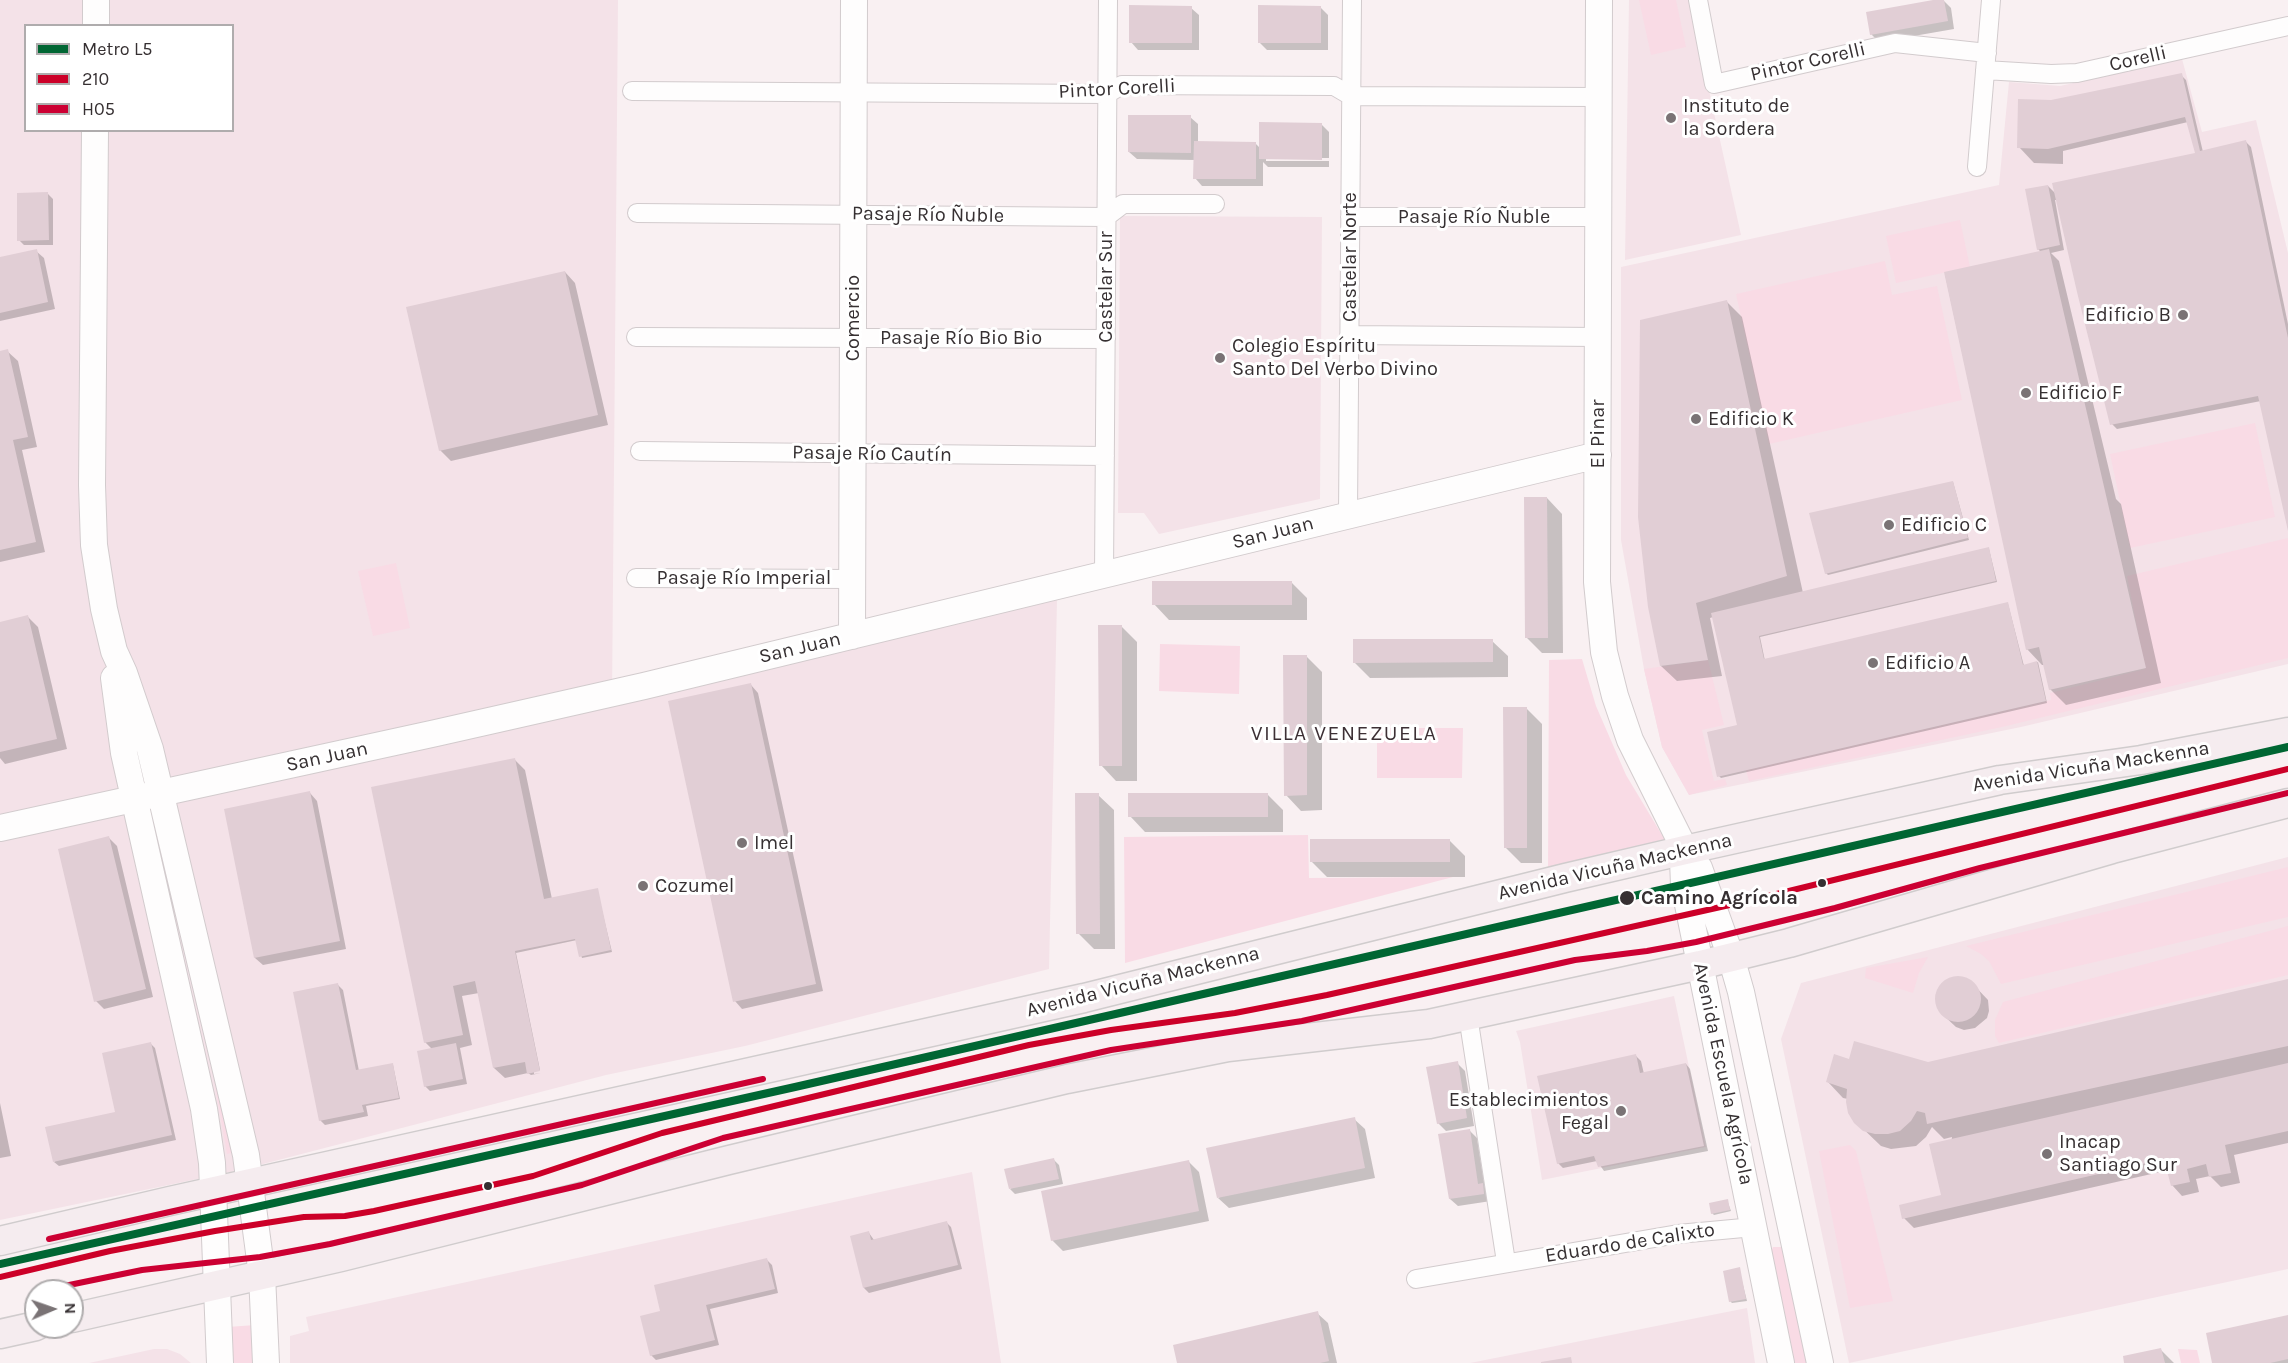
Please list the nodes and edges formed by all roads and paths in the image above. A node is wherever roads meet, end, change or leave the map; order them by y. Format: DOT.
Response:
graph roads {
  1 [pos="96,0"];
  2 [pos="854,0"];
  3 [pos="1108,0"];
  4 [pos="1352,0"];
  5 [pos="1599,0"];
  6 [pos="1698,0"];
  7 [pos="1991,0"];
  8 [pos="96,24"];
  9 [pos="2288,26"];
  10 [pos="1986,61"];
  11 [pos="632,91"];
  12 [pos="853,92"];
  13 [pos="1107,94"];
  14 [pos="1351,96"];
  15 [pos="1599,97"];
  16 [pos="95,132"];
  17 [pos="1977,167"];
  18 [pos="1215,204"];
  19 [pos="637,213"];
  20 [pos="853,214"];
  21 [pos="1106,217"];
  22 [pos="1350,217"];
  23 [pos="1599,217"];
  24 [pos="1349,335"];
  25 [pos="636,336"];
  26 [pos="1599,337"];
  27 [pos="852,338"];
  28 [pos="1106,339"];
  29 [pos="640,451"];
  30 [pos="852,453"];
  31 [pos="1598,455"];
  32 [pos="1105,456"];
  33 [pos="1348,514"];
  34 [pos="1104,574"];
  35 [pos="636,578"];
  36 [pos="851,579"];
  37 [pos="852,636"];
  38 [pos="116,657"];
  39 [pos="2288,732"];
  40 [pos="161,793"];
  41 [pos="133,800"];
  42 [pos="2288,803"];
  43 [pos="0,828"];
  44 [pos="1685,850"];
  45 [pos="1731,957"];
  46 [pos="1700,965"];
  47 [pos="1468,1016"];
  48 [pos="250,1184"];
  49 [pos="213,1191"];
  50 [pos="1754,1227"];
  51 [pos="1793,1233"];
  52 [pos="0,1241"];
  53 [pos="261,1262"];
  54 [pos="1506,1263"];
  55 [pos="1416,1279"];
  56 [pos="216,1286"];
  57 [pos="84,1315"];
  58 [pos="24,1329"];
  59 [pos="0,1334"];
  60 [pos="220,1363"];
  61 [pos="266,1363"];
  62 [pos="1780,1363"];
  63 [pos="1820,1363"];
  1 -- 8 [label="street"];
  2 -- 12 [label="street, Comercio"];
  3 -- 13 [label="street, Castelar Sur"];
  4 -- 14 [label="street, Castelar Norte"];
  5 -- 15 [label="street, El Pinar"];
  6 -- 10 [label="street, Pintor Corelli"];
  7 -- 10 [label="street"];
  9 -- 10 [label="street, Corelli"];
  10 -- 17 [label="street"];
  11 -- 12 [label="street, Pintor Corelli"];
  12 -- 13 [label="street, Pintor Corelli"];
  12 -- 20 [label="street, Comercio"];
  13 -- 14 [label="street, Pintor Corelli"];
  13 -- 21 [label="street, Castelar Sur"];
  14 -- 15 [label="street, Pintor Corelli"];
  14 -- 22 [label="street, Castelar Norte"];
  15 -- 23 [label="street, El Pinar"];
  16 -- 38 [label="street"];
  18 -- 21 [label="street, Pasaje Río Ñuble"];
  19 -- 20 [label="street, Pasaje Río Ñuble"];
  20 -- 21 [label="street, Pasaje Río Ñuble"];
  20 -- 27 [label="street, Comercio"];
  21 -- 28 [label="street, Castelar Sur"];
  22 -- 23 [label="street, Pasaje Río Ñuble"];
  22 -- 24 [label="street, Castelar Norte"];
  23 -- 26 [label="street, El Pinar"];
  24 -- 26 [label="street"];
  24 -- 33 [label="street, Castelar Norte"];
  25 -- 27 [label="street, Pasaje Río Bio Bio"];
  26 -- 31 [label="street, El Pinar"];
  27 -- 28 [label="street, Pasaje Río Bio Bio"];
  27 -- 30 [label="street, Comercio"];
  28 -- 32 [label="street, Castelar Sur"];
  29 -- 30 [label="street, Pasaje Río Cautín"];
  30 -- 32 [label="street, Pasaje Río Cautín"];
  30 -- 36 [label="street, Comercio"];
  31 -- 33 [label="street, San Juan"];
  31 -- 44 [label="street, El Pinar"];
  32 -- 34 [label="street, Castelar Sur"];
  33 -- 34 [label="street, San Juan"];
  34 -- 37 [label="street, San Juan"];
  35 -- 36 [label="street, Pasaje Río Imperial"];
  36 -- 37 [label="street, Comercio"];
  37 -- 40 [label="street, San Juan"];
  38 -- 40 [label="street"];
  38 -- 41 [label="street"];
  39 -- 44 [label="main road, Avenida Vicuña Mackenna"];
  40 -- 41 [label="street, San Juan"];
  40 -- 48 [label="street"];
  41 -- 43 [label="street, San Juan"];
  41 -- 49 [label="street"];
  42 -- 45 [label="main road"];
  44 -- 45 [label="street, Avenida Escuela Agrícola"];
  44 -- 46 [label="street, Avenida Escuela Agrícola"];
  44 -- 48 [label="main road, Avenida Vicuña Mackenna"];
  45 -- 46 [label="main road"];
  45 -- 51 [label="street, Avenida Escuela Agrícola"];
  46 -- 47 [label="main road"];
  46 -- 50 [label="street, Avenida Escuela Agrícola"];
  47 -- 53 [label="main road"];
  47 -- 54 [label="street"];
  48 -- 49 [label="main road, Avenida Vicuña Mackenna"];
  48 -- 53 [label="street"];
  49 -- 52 [label="main road, Avenida Vicuña Mackenna"];
  49 -- 56 [label="street"];
  50 -- 51 [label="street"];
  50 -- 54 [label="street, Eduardo de Calixto"];
  50 -- 62 [label="street, Avenida Escuela Agrícola"];
  51 -- 63 [label="street, Avenida Escuela Agrícola"];
  53 -- 56 [label="main road"];
  53 -- 61 [label="street"];
  54 -- 55 [label="street, Eduardo de Calixto"];
  56 -- 57 [label="main road"];
  56 -- 60 [label="street"];
  58 -- 59 [label="main road"];
}
